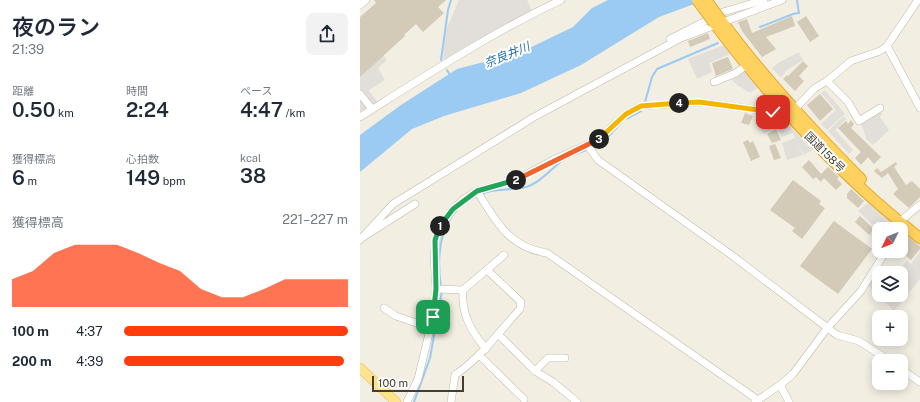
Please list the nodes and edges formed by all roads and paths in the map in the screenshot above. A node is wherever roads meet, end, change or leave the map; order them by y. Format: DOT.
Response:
graph roads {
  1 [pos="366,0"];
  2 [pos="697,0"];
  3 [pos="706,0"];
  4 [pos="764,0"];
  5 [pos="782,0"];
  6 [pos="918,0"];
  7 [pos="556,1"];
  8 [pos="360,5"];
  9 [pos="718,22"];
  10 [pos="887,46"];
  11 [pos="637,62"];
  12 [pos="747,65"];
  13 [pos="827,81"];
  14 [pos="714,82"];
  15 [pos="360,94"];
  16 [pos="880,108"];
  17 [pos="920,108"];
  18 [pos="372,109"];
  19 [pos="789,109"];
  20 [pos="360,117"];
  21 [pos="588,145"];
  22 [pos="477,191"];
  23 [pos="415,204"];
  24 [pos="920,205"];
  25 [pos="899,222"];
  26 [pos="901,222"];
  27 [pos="908,225"];
  28 [pos="908,229"];
  29 [pos="920,229"];
  30 [pos="920,238"];
  31 [pos="361,239"];
  32 [pos="504,255"];
  33 [pos="882,258"];
  34 [pos="486,270"];
  35 [pos="436,289"];
  36 [pos="463,290"];
  37 [pos="384,308"];
  38 [pos="828,327"];
  39 [pos="431,328"];
  40 [pos="498,334"];
  41 [pos="486,349"];
  42 [pos="879,354"];
  43 [pos="479,355"];
  44 [pos="565,358"];
  45 [pos="360,368"];
  46 [pos="535,371"];
  47 [pos="908,374"];
  48 [pos="920,382"];
  49 [pos="780,385"];
  50 [pos="524,399"];
  51 [pos="756,401"];
  52 [pos="396,402"];
  53 [pos="408,402"];
  54 [pos="450,402"];
  55 [pos="577,402"];
  56 [pos="789,402"];
  1 -- 8 [label="street"];
  2 -- 9 [label="highway, 国道158号, bridge"];
  3 -- 9 [label="highway, 国道158号, bridge"];
  4 -- 11 [label="street"];
  5 -- 9 [label="street"];
  6 -- 10 [label="street"];
  7 -- 18 [label="street"];
  9 -- 11 [label="street"];
  9 -- 12 [label="highway, 国道158号"];
  9 -- 19 [label="highway, 国道158号"];
  10 -- 13 [label="street"];
  10 -- 17 [label="street"];
  11 -- 31 [label="street"];
  12 -- 14 [label="street"];
  12 -- 19 [label="highway, 国道158号"];
  13 -- 16 [label="street"];
  13 -- 19 [label="street"];
  15 -- 18 [label="street"];
  18 -- 20 [label="street"];
  19 -- 21 [label="street"];
  19 -- 25 [label="highway, 国道158号"];
  21 -- 22 [label="street"];
  21 -- 38 [label="street"];
  22 -- 35 [label="street"];
  22 -- 51 [label="street"];
  23 -- 31 [label="street"];
  24 -- 26 [label="street"];
  27 -- 29 [label="highway, 国道158号"];
  28 -- 30 [label="highway, 国道158号"];
  32 -- 34 [label="street"];
  33 -- 38 [label="street"];
  34 -- 36 [label="street"];
  34 -- 40 [label="street"];
  35 -- 36 [label="street"];
  35 -- 39 [label="street"];
  36 -- 41 [label="street"];
  37 -- 39 [label="street"];
  38 -- 42 [label="street"];
  38 -- 49 [label="street"];
  39 -- 53 [label="street"];
  40 -- 41 [label="street"];
  40 -- 46 [label="street"];
  41 -- 43 [label="street"];
  43 -- 50 [label="street"];
  43 -- 54 [label="street"];
  44 -- 46 [label="street"];
  45 -- 52 [label="main road"];
  46 -- 55 [label="street"];
  47 -- 48 [label="street"];
  49 -- 51 [label="street"];
  49 -- 56 [label="street"];
}
